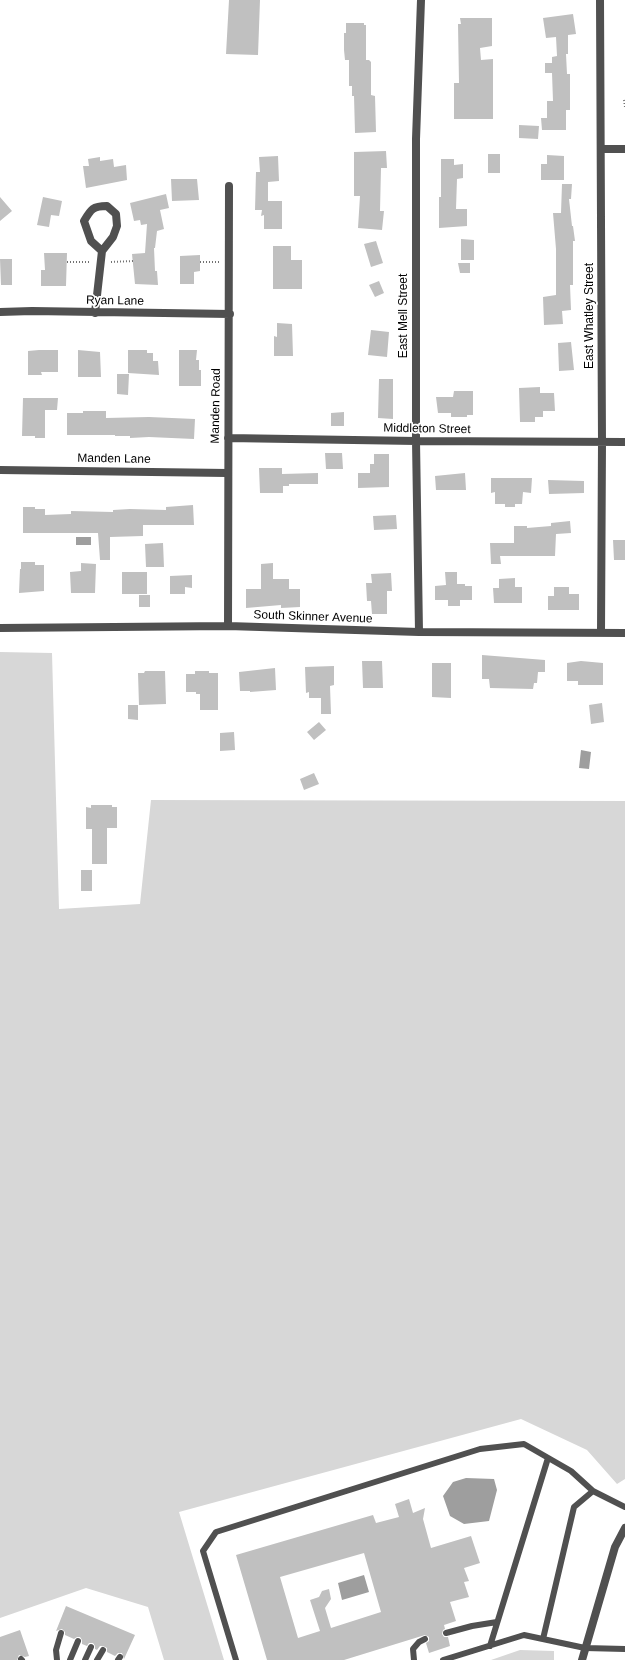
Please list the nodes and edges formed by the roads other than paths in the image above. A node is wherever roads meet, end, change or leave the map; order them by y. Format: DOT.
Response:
graph roads {
  1 [pos="421,0"];
  2 [pos="600,0"];
  3 [pos="601,149"];
  4 [pos="625,149"];
  5 [pos="229,186"];
  6 [pos="102,251"];
  7 [pos="0,312"];
  8 [pos="94,312"];
  9 [pos="230,314"];
  10 [pos="228,438"];
  11 [pos="416,441"];
  12 [pos="602,442"];
  13 [pos="625,442"];
  14 [pos="0,470"];
  15 [pos="227,472"];
  16 [pos="228,626"];
  17 [pos="0,628"];
  18 [pos="419,632"];
  19 [pos="601,632"];
  20 [pos="625,633"];
  21 [pos="548,1458"];
  22 [pos="593,1491"];
  23 [pos="625,1507"];
  24 [pos="625,1528"];
  25 [pos="497,1622"];
  26 [pos="61,1633"];
  27 [pos="446,1633"];
  28 [pos="425,1639"];
  29 [pos="543,1639"];
  30 [pos="78,1641"];
  31 [pos="490,1646"];
  32 [pos="91,1647"];
  33 [pos="585,1648"];
  34 [pos="625,1649"];
  35 [pos="103,1650"];
  36 [pos="57,1660"];
  37 [pos="70,1660"];
  38 [pos="85,1660"];
  39 [pos="97,1660"];
  40 [pos="236,1660"];
  41 [pos="414,1660"];
  42 [pos="443,1660"];
  43 [pos="582,1660"];
  1 -- 11 [label="street, East Mell Street"];
  2 -- 3 [label="street, East Whatley Street"];
  3 -- 4 [label="street"];
  3 -- 12 [label="street, East Whatley Street"];
  5 -- 9 [label="street, Manden Road"];
  6 -- 6 [label="street"];
  6 -- 8 [label="street"];
  7 -- 8 [label="street, Ryan Lane"];
  8 -- 9 [label="street, Ryan Lane"];
  9 -- 10 [label="street, Manden Road"];
  10 -- 11 [label="street, Middleton Street"];
  10 -- 15 [label="street, Manden Road"];
  11 -- 12 [label="street, Middleton Street"];
  11 -- 18 [label="street, East Mell Street"];
  12 -- 13 [label="street, Middleton Street"];
  12 -- 19 [label="street, East Whatley Street"];
  14 -- 15 [label="street, Manden Lane"];
  15 -- 16 [label="street, Manden Road"];
  16 -- 17 [label="street, South Skinner Avenue"];
  16 -- 18 [label="street, South Skinner Avenue"];
  18 -- 19 [label="street, South Skinner Avenue"];
  19 -- 20 [label="street, South Skinner Avenue"];
  21 -- 22 [label="lane"];
  21 -- 25 [label="lane"];
  21 -- 40 [label="lane"];
  22 -- 23 [label="lane"];
  22 -- 29 [label="lane"];
  24 -- 33 [label="street"];
  25 -- 27 [label="lane"];
  25 -- 31 [label="lane"];
  26 -- 36 [label="lane"];
  28 -- 41 [label="lane"];
  29 -- 31 [label="lane"];
  29 -- 33 [label="lane"];
  30 -- 37 [label="lane"];
  31 -- 42 [label="lane"];
  32 -- 38 [label="lane"];
  33 -- 34 [label="lane"];
  33 -- 43 [label="street"];
  35 -- 39 [label="lane"];
}
